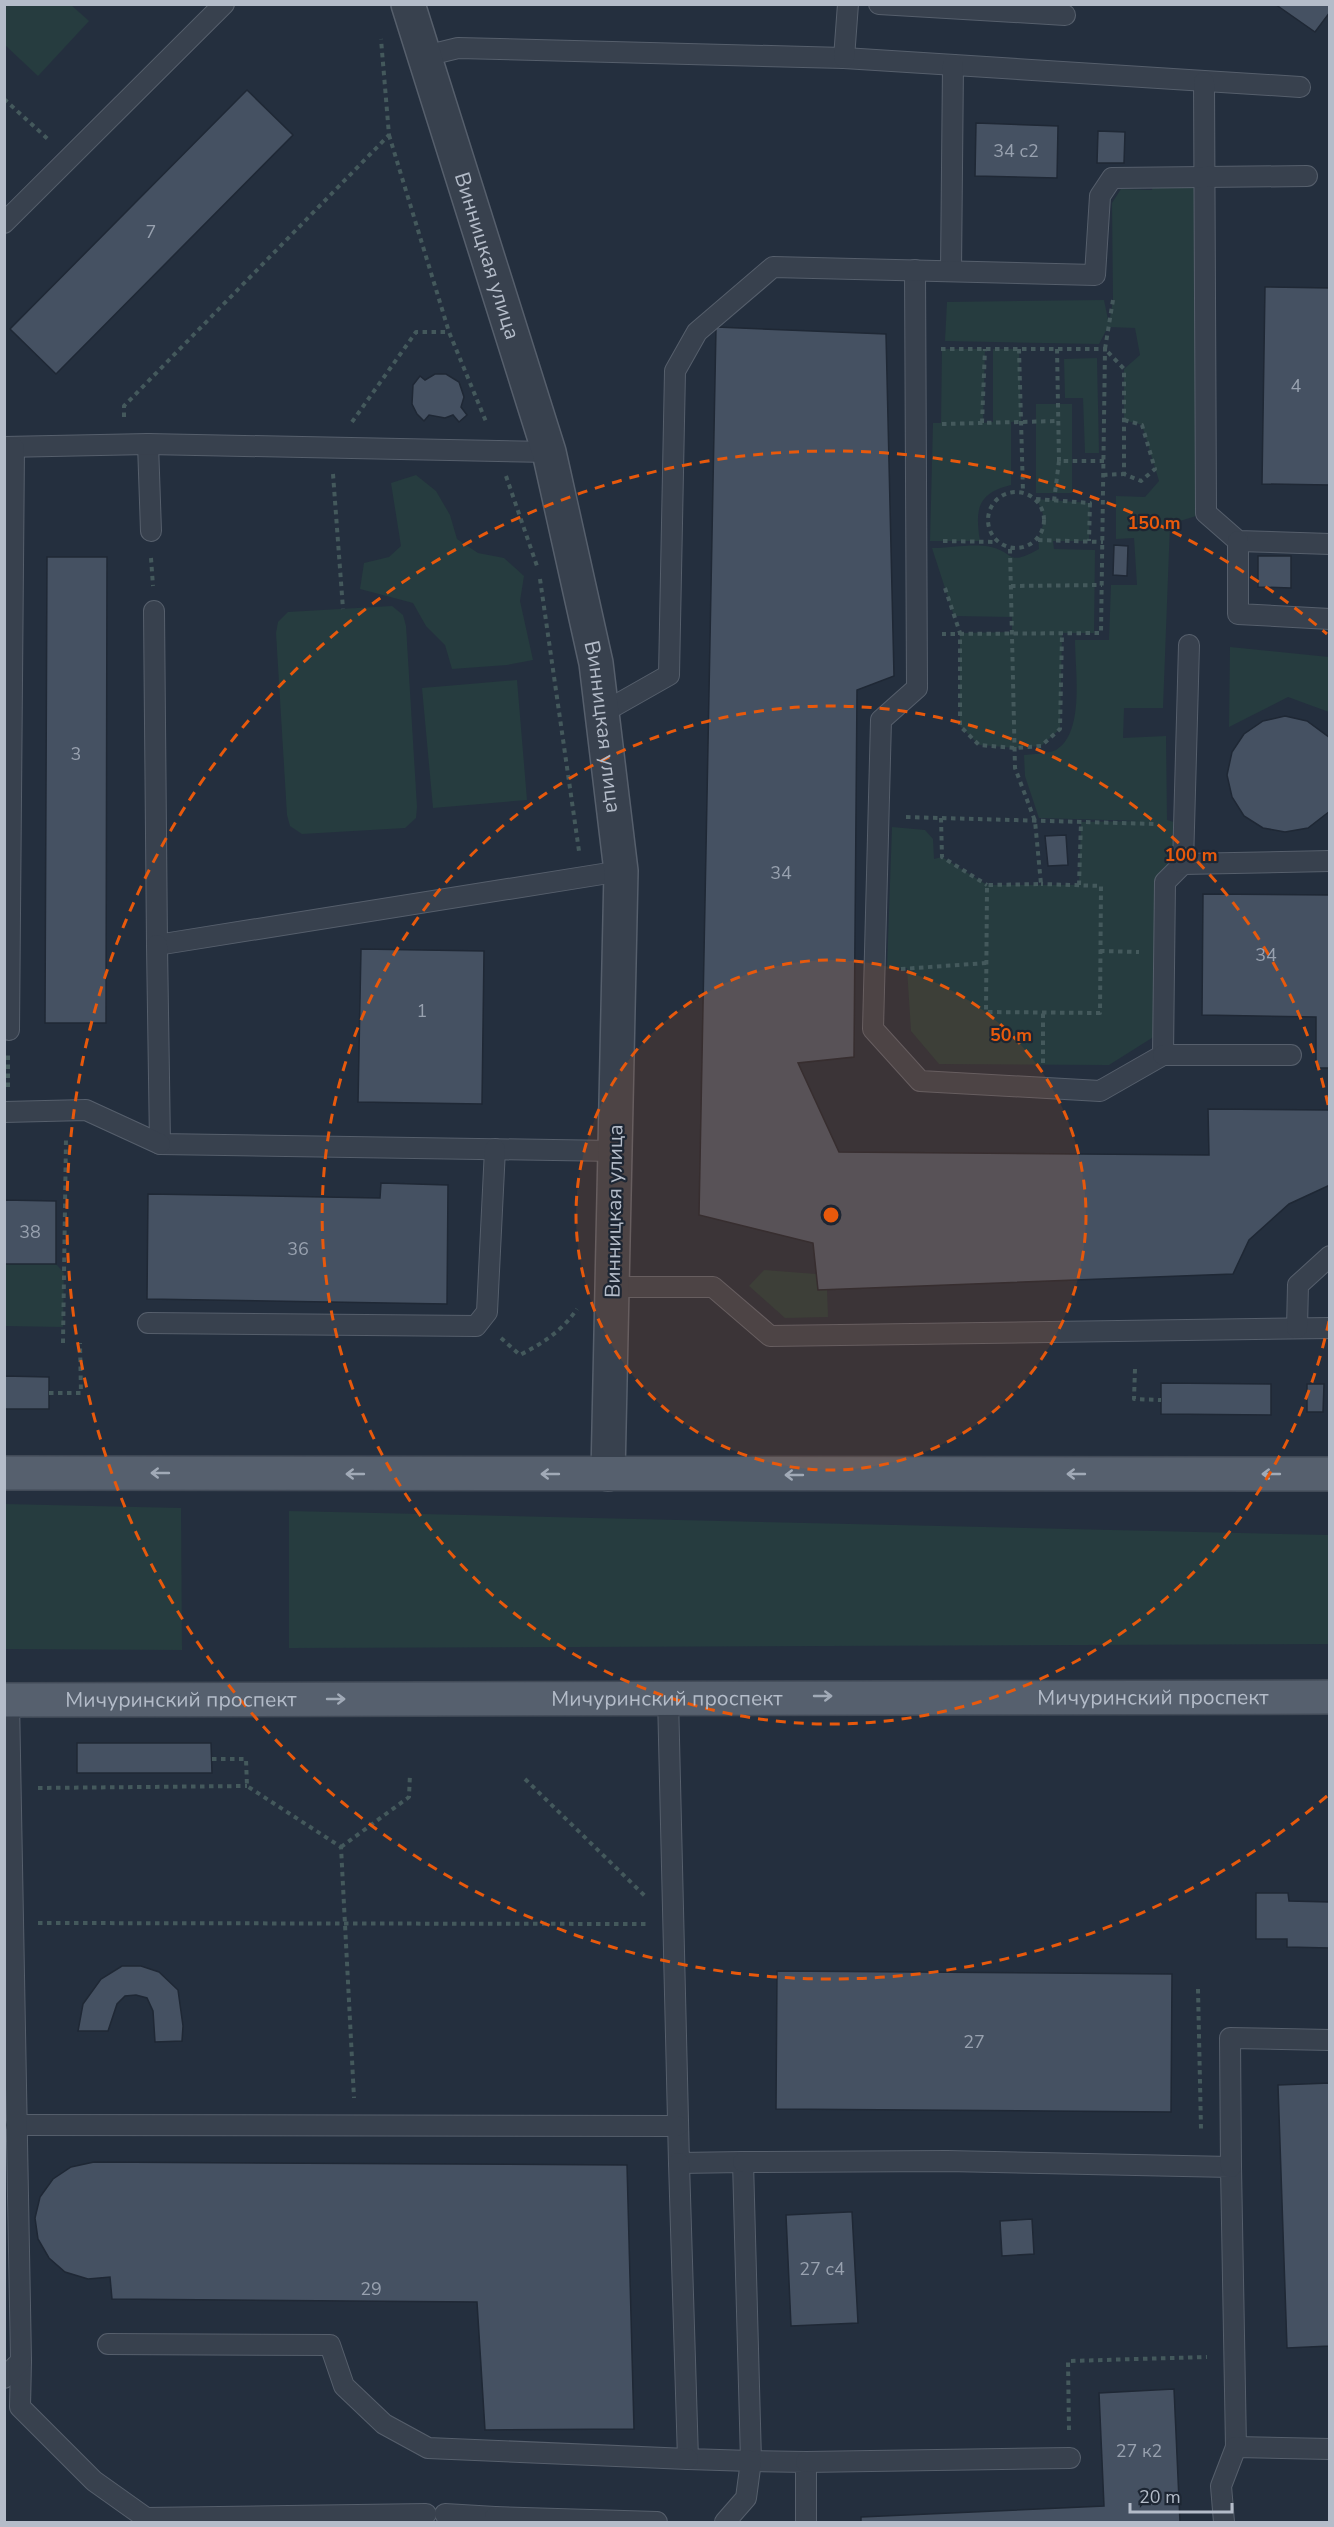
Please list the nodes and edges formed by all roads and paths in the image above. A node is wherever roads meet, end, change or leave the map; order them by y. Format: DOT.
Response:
graph roads {
  1 [pos="224,4"];
  2 [pos="408,4"];
  3 [pos="848,4"];
  4 [pos="879,4"];
  5 [pos="1065,15"];
  6 [pos="380,34"];
  7 [pos="424,56"];
  8 [pos="844,58"];
  9 [pos="953,65"];
  10 [pos="1204,82"];
  11 [pos="1300,87"];
  12 [pos="4,99"];
  13 [pos="389,135"];
  14 [pos="69,159"];
  15 [pos="1307,176"];
  16 [pos="1204,177"];
  17 [pos="4,224"];
  18 [pos="915,270"];
  19 [pos="951,271"];
  20 [pos="1113,300"];
  21 [pos="449,332"];
  22 [pos="935,349"];
  23 [pos="985,349"];
  24 [pos="1019,349"];
  25 [pos="1057,349"];
  26 [pos="1105,350"];
  27 [pos="1124,420"];
  28 [pos="1021,421"];
  29 [pos="1058,421"];
  30 [pos="933,423"];
  31 [pos="982,423"];
  32 [pos="148,444"];
  33 [pos="125,445"];
  34 [pos="9,448"];
  35 [pos="332,449"];
  36 [pos="498,451"];
  37 [pos="549,452"];
  38 [pos="1059,461"];
  39 [pos="1104,461"];
  40 [pos="1124,474"];
  41 [pos="1103,475"];
  42 [pos="1023,492"];
  43 [pos="1036,499"];
  44 [pos="1054,501"];
  45 [pos="151,531"];
  46 [pos="1038,540"];
  47 [pos="940,541"];
  48 [pos="1089,541"];
  49 [pos="1238,541"];
  50 [pos="997,542"];
  51 [pos="1103,542"];
  52 [pos="1329,544"];
  53 [pos="1010,549"];
  54 [pos="1102,585"];
  55 [pos="1011,586"];
  56 [pos="8,603"];
  57 [pos="343,609"];
  58 [pos="154,611"];
  59 [pos="1329,619"];
  60 [pos="1012,632"];
  61 [pos="960,633"];
  62 [pos="917,634"];
  63 [pos="1062,634"];
  64 [pos="1189,645"];
  65 [pos="602,713"];
  66 [pos="8,720"];
  67 [pos="1015,748"];
  68 [pos="879,817"];
  69 [pos="941,818"];
  70 [pos="1035,821"];
  71 [pos="1081,822"];
  72 [pos="1184,825"];
  73 [pos="1329,861"];
  74 [pos="1183,864"];
  75 [pos="621,871"];
  76 [pos="583,877"];
  77 [pos="1041,884"];
  78 [pos="987,885"];
  79 [pos="1079,885"];
  80 [pos="158,945"];
  81 [pos="1100,951"];
  82 [pos="1164,954"];
  83 [pos="987,963"];
  84 [pos="874,970"];
  85 [pos="1044,1012"];
  86 [pos="9,1030"];
  87 [pos="1163,1055"];
  88 [pos="1292,1055"];
  89 [pos="1042,1088"];
  90 [pos="66,1110"];
  91 [pos="4,1112"];
  92 [pos="160,1144"];
  93 [pos="495,1149"];
  94 [pos="615,1151"];
  95 [pos="1329,1256"];
  96 [pos="613,1287"];
  97 [pos="578,1307"];
  98 [pos="148,1323"];
  99 [pos="1297,1328"];
  100 [pos="1329,1328"];
  101 [pos="63,1343"];
  102 [pos="80,1343"];
  103 [pos="520,1356"];
  104 [pos="1135,1369"];
  105 [pos="49,1393"];
  106 [pos="1161,1400"];
  107 [pos="4,1473"];
  108 [pos="608,1474"];
  109 [pos="1321,1476"];
  110 [pos="1322,1694"];
  111 [pos="668,1697"];
  112 [pos="7,1700"];
  113 [pos="212,1759"];
  114 [pos="410,1774"];
  115 [pos="525,1779"];
  116 [pos="246,1786"];
  117 [pos="10,1788"];
  118 [pos="341,1847"];
  119 [pos="12,1923"];
  120 [pos="345,1923"];
  121 [pos="674,1924"];
  122 [pos="1198,1989"];
  123 [pos="1329,2040"];
  124 [pos="16,2125"];
  125 [pos="356,2125"];
  126 [pos="678,2126"];
  127 [pos="743,2162"];
  128 [pos="679,2163"];
  129 [pos="1202,2166"];
  130 [pos="1232,2167"];
  131 [pos="108,2344"];
  132 [pos="1235,2357"];
  133 [pos="21,2361"];
  134 [pos="4,2378"];
  135 [pos="1236,2447"];
  136 [pos="1329,2450"];
  137 [pos="1070,2458"];
  138 [pos="688,2459"];
  139 [pos="751,2461"];
  140 [pos="807,2462"];
  141 [pos="495,2520"];
  142 [pos="657,2523"];
  143 [pos="725,2523"];
  144 [pos="806,2523"];
  145 [pos="1224,2523"];
  1 -- 14 [label="lane"];
  2 -- 7 [label="street, Винницкая улица"];
  3 -- 8 [label="lane"];
  4 -- 5 [label="lane"];
  6 -- 13 [label="path"];
  7 -- 8 [label="lane"];
  7 -- 37 [label="street, Винницкая улица"];
  8 -- 9 [label="lane"];
  9 -- 10 [label="lane"];
  9 -- 19 [label="lane"];
  10 -- 11 [label="lane"];
  10 -- 16 [label="lane"];
  12 -- 14 [label="path"];
  13 -- 21 [label="path"];
  13 -- 33 [label="path"];
  14 -- 17 [label="lane"];
  15 -- 16 [label="lane"];
  16 -- 19 [label="lane"];
  16 -- 49 [label="lane"];
  18 -- 19 [label="lane"];
  18 -- 62 [label="lane"];
  18 -- 65 [label="lane"];
  20 -- 26 [label="path"];
  21 -- 35 [label="path"];
  21 -- 36 [label="path"];
  22 -- 23 [label="path"];
  23 -- 24 [label="path"];
  23 -- 31 [label="path"];
  24 -- 25 [label="path"];
  24 -- 28 [label="path"];
  25 -- 26 [label="path"];
  25 -- 29 [label="path"];
  26 -- 27 [label="path"];
  26 -- 39 [label="path"];
  27 -- 40 [label="path"];
  27 -- 40 [label="path"];
  28 -- 29 [label="path"];
  28 -- 31 [label="path"];
  28 -- 42 [label="path"];
  29 -- 38 [label="path"];
  30 -- 31 [label="path"];
  32 -- 33 [label="lane"];
  32 -- 35 [label="lane"];
  32 -- 45 [label="lane"];
  33 -- 34 [label="lane"];
  34 -- 56 [label="lane"];
  35 -- 36 [label="lane"];
  35 -- 57 [label="path"];
  36 -- 37 [label="lane"];
  36 -- 76 [label="path"];
  37 -- 65 [label="street, Винницкая улица"];
  38 -- 39 [label="path"];
  38 -- 44 [label="path"];
  39 -- 41 [label="path"];
  40 -- 41 [label="path"];
  41 -- 51 [label="path"];
  42 -- 43 [label="path"];
  42 -- 50 [label="path"];
  43 -- 44 [label="path"];
  43 -- 46 [label="path"];
  44 -- 48 [label="path"];
  46 -- 48 [label="path"];
  46 -- 53 [label="path"];
  47 -- 50 [label="path"];
  48 -- 51 [label="path"];
  49 -- 52 [label="lane"];
  49 -- 59 [label="lane"];
  50 -- 53 [label="path"];
  51 -- 54 [label="path"];
  53 -- 55 [label="path"];
  54 -- 55 [label="path"];
  54 -- 63 [label="path"];
  55 -- 60 [label="path"];
  56 -- 66 [label="lane"];
  58 -- 80 [label="lane"];
  60 -- 61 [label="path"];
  60 -- 63 [label="path"];
  60 -- 67 [label="path"];
  61 -- 62 [label="path"];
  61 -- 67 [label="path"];
  62 -- 68 [label="lane"];
  63 -- 67 [label="path"];
  64 -- 72 [label="lane"];
  65 -- 75 [label="street, Винницкая улица"];
  66 -- 86 [label="lane"];
  67 -- 70 [label="path"];
  68 -- 69 [label="path"];
  68 -- 84 [label="lane"];
  69 -- 70 [label="path"];
  69 -- 78 [label="path"];
  70 -- 71 [label="path"];
  70 -- 77 [label="path"];
  71 -- 72 [label="path"];
  71 -- 79 [label="path"];
  72 -- 74 [label="lane"];
  73 -- 74 [label="lane"];
  74 -- 82 [label="lane"];
  75 -- 76 [label="lane"];
  75 -- 94 [label="street, Винницкая улица"];
  76 -- 80 [label="lane"];
  77 -- 78 [label="path"];
  77 -- 79 [label="path"];
  78 -- 83 [label="path"];
  79 -- 81 [label="path"];
  80 -- 92 [label="lane"];
  81 -- 82 [label="path"];
  81 -- 85 [label="path"];
  82 -- 87 [label="lane"];
  83 -- 84 [label="path"];
  83 -- 85 [label="path"];
  84 -- 89 [label="lane"];
  85 -- 89 [label="path"];
  87 -- 88 [label="lane"];
  87 -- 89 [label="lane"];
  90 -- 91 [label="lane"];
  90 -- 92 [label="lane"];
  90 -- 101 [label="path"];
  92 -- 93 [label="lane"];
  93 -- 94 [label="lane"];
  93 -- 98 [label="lane"];
  94 -- 96 [label="street, Винницкая улица"];
  95 -- 99 [label="lane"];
  96 -- 99 [label="lane"];
  96 -- 108 [label="street, Винницкая улица"];
  97 -- 103 [label="path"];
  99 -- 100 [label="lane"];
  102 -- 105 [label="path"];
  104 -- 106 [label="path"];
  108 -- 107 [label="main road, one-way"];
  109 -- 108 [label="main road, one-way"];
  111 -- 110 [label="main road, Мичуринский проспект, one-way"];
  112 -- 111 [label="main road, Мичуринский проспект, one-way"];
  111 -- 121 [label="lane"];
  112 -- 117 [label="lane"];
  113 -- 116 [label="path"];
  114 -- 118 [label="path"];
  115 -- 121 [label="path"];
  116 -- 117 [label="path"];
  116 -- 118 [label="path"];
  117 -- 119 [label="lane"];
  118 -- 120 [label="path"];
  119 -- 120 [label="path"];
  119 -- 124 [label="lane"];
  120 -- 121 [label="path"];
  120 -- 125 [label="path"];
  121 -- 126 [label="lane"];
  122 -- 129 [label="path"];
  123 -- 130 [label="lane"];
  124 -- 125 [label="lane"];
  124 -- 133 [label="lane"];
  125 -- 126 [label="lane"];
  126 -- 128 [label="lane"];
  127 -- 128 [label="lane"];
  127 -- 129 [label="lane"];
  127 -- 139 [label="lane"];
  128 -- 138 [label="lane"];
  129 -- 130 [label="lane"];
  130 -- 132 [label="lane"];
  131 -- 138 [label="lane"];
  132 -- 135 [label="lane"];
  132 -- 137 [label="path"];
  133 -- 134 [label="lane"];
  133 -- 141 [label="lane"];
  135 -- 136 [label="lane"];
  135 -- 145 [label="lane"];
  137 -- 140 [label="lane"];
  138 -- 139 [label="lane"];
  139 -- 140 [label="lane"];
  139 -- 143 [label="lane"];
  140 -- 144 [label="lane"];
  141 -- 142 [label="lane"];
}
